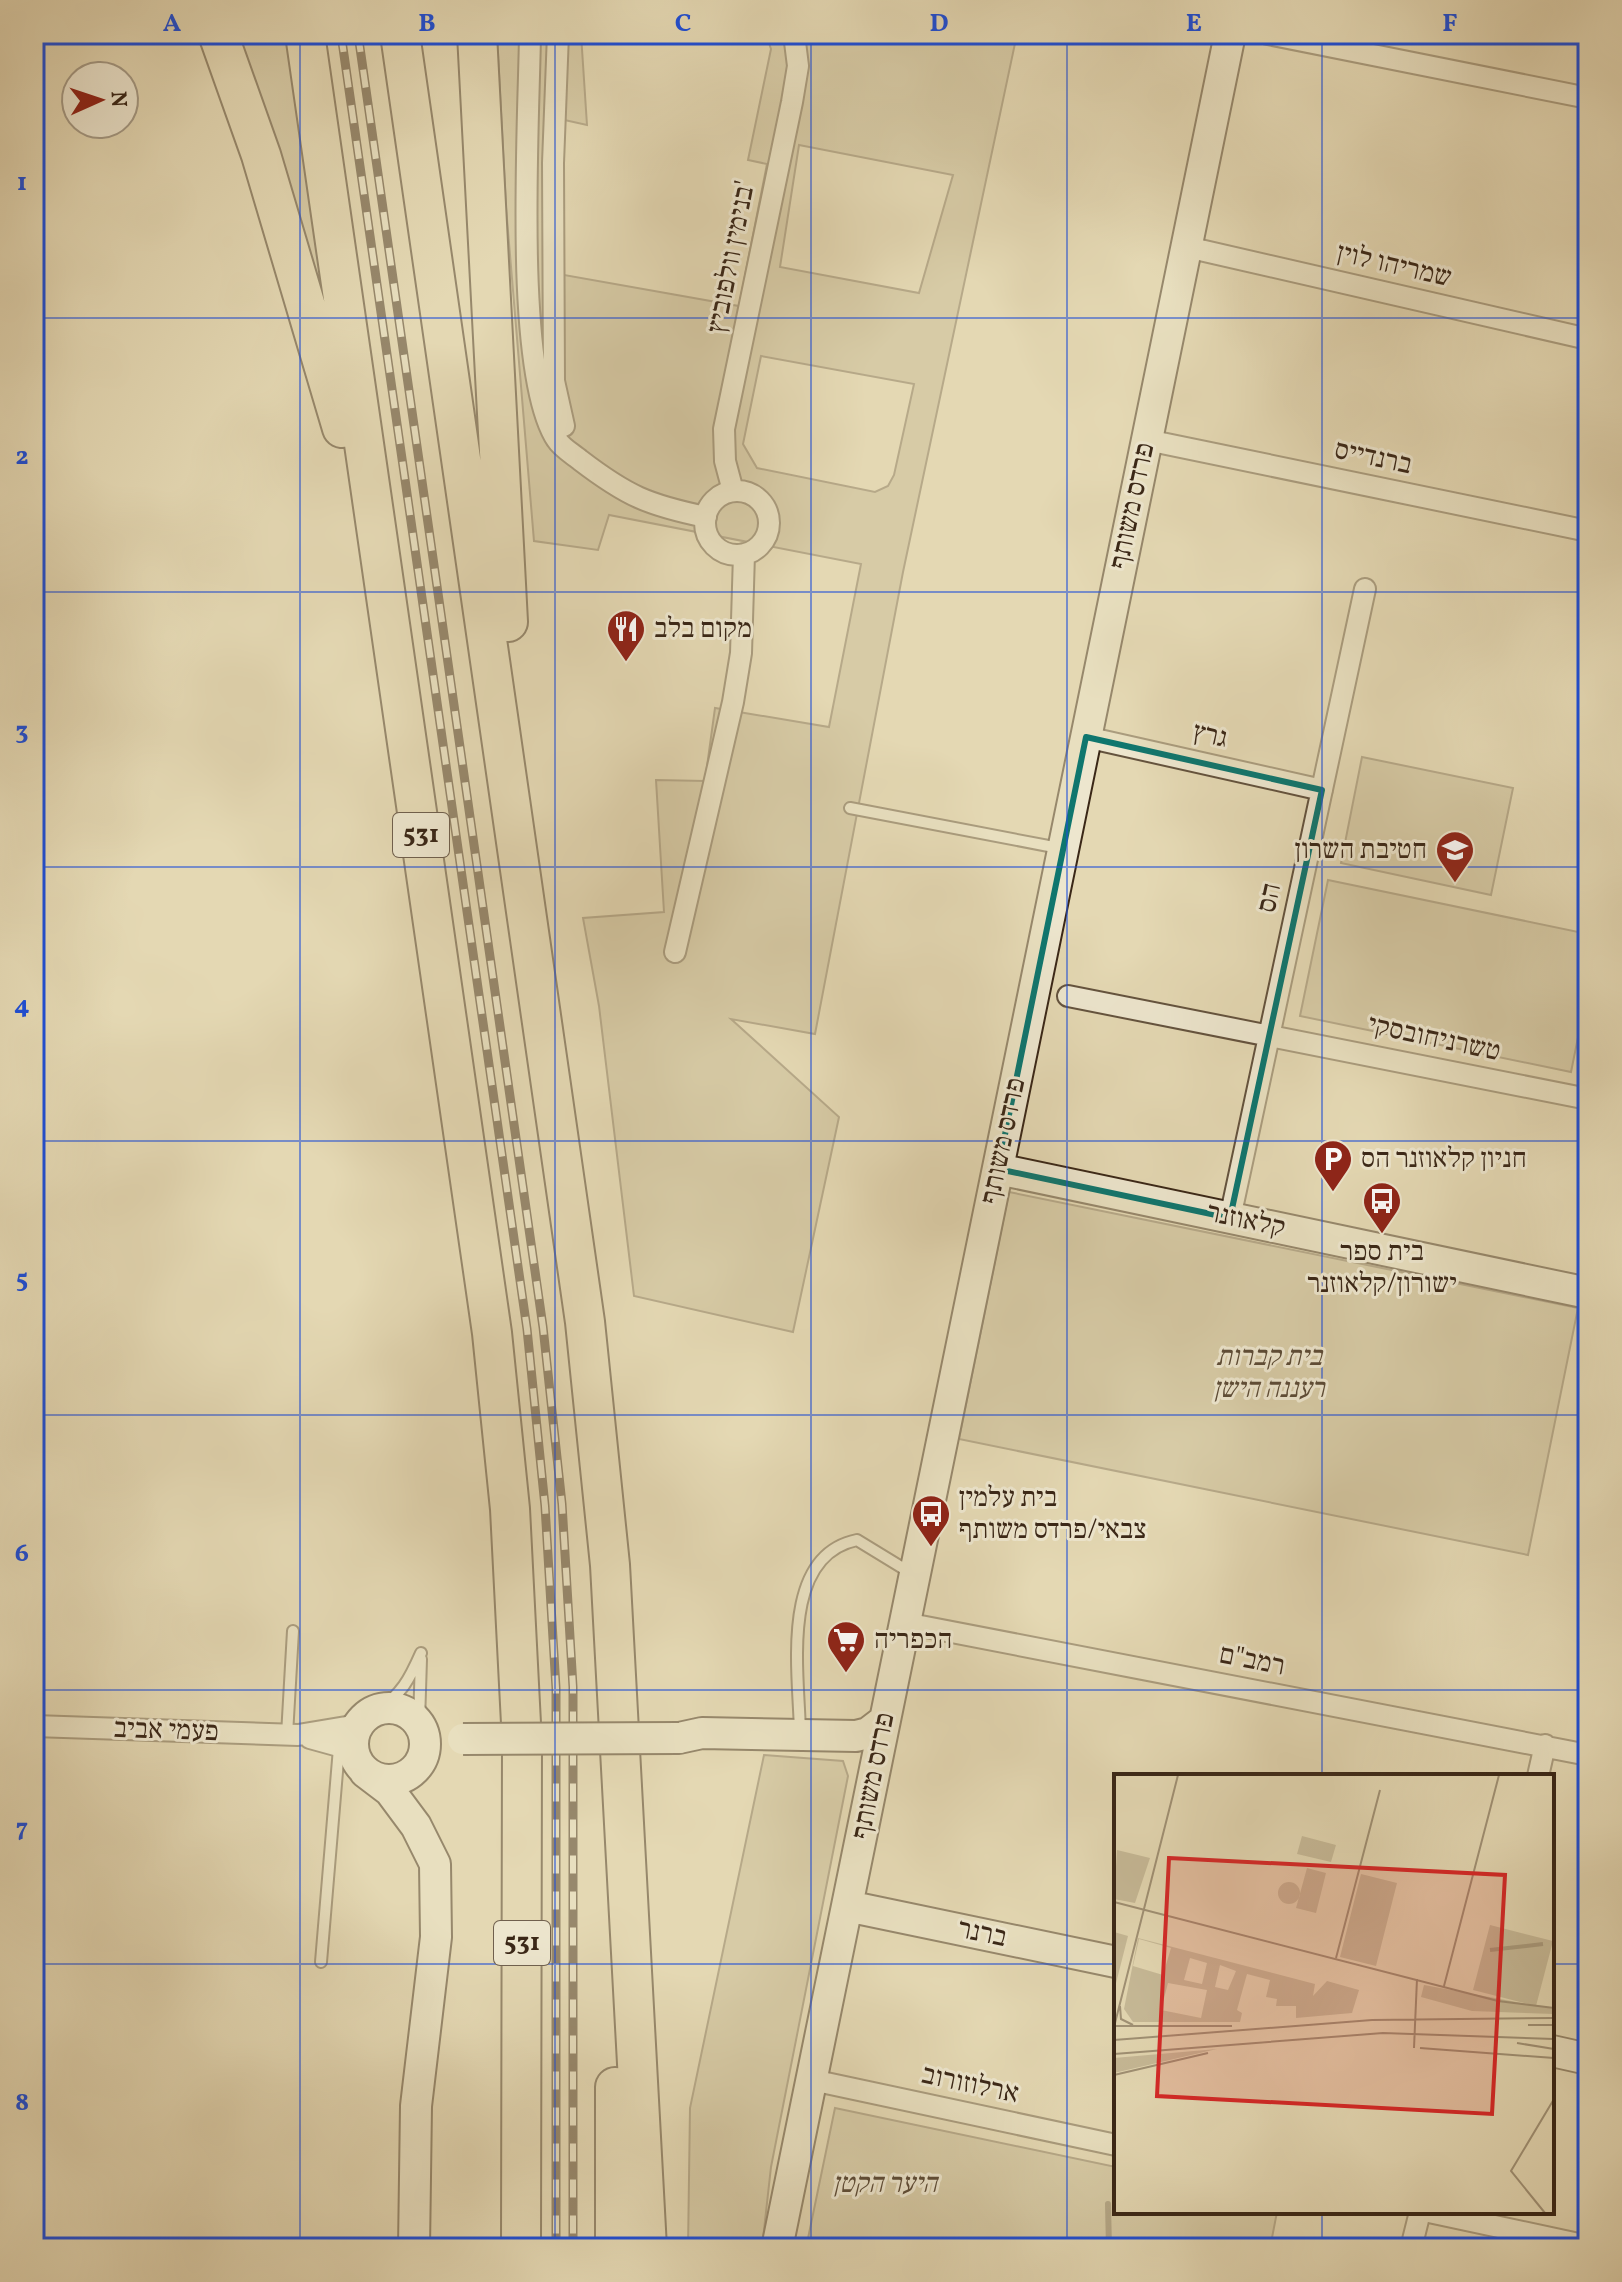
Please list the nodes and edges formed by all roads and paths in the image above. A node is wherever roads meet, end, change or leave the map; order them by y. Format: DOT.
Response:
graph roads {
  1 [pos="218,34"];
  2 [pos="305,34"];
  3 [pos="400,34"];
  4 [pos="477,34"];
  5 [pos="530,34"];
  6 [pos="558,34"];
  7 [pos="794,34"];
  8 [pos="1230,34"];
  9 [pos="1268,34"];
  10 [pos="1588,98"];
  11 [pos="1187,247"];
  12 [pos="1588,339"];
  13 [pos="1147,440"];
  14 [pos="589,466"];
  15 [pos="733,491"];
  16 [pos="706,517"];
  17 [pos="1588,531"];
  18 [pos="744,554"];
  19 [pos="1365,589"];
  20 [pos="1086,737"];
  21 [pos="1322,790"];
  22 [pos="850,808"];
  23 [pos="1061,848"];
  24 [pos="520,862"];
  25 [pos="675,952"];
  26 [pos="1068,996"];
  27 [pos="447,1019"];
  28 [pos="1270,1034"];
  29 [pos="1588,1099"];
  30 [pos="998,1169"];
  31 [pos="1230,1218"];
  32 [pos="1588,1293"];
  33 [pos="914,1575"];
  34 [pos="905,1623"];
  35 [pos="293,1631"];
  36 [pos="518,1639"];
  37 [pos="617,1684"];
  38 [pos="885,1720"];
  39 [pos="420,1724"];
  40 [pos="34,1726"];
  41 [pos="292,1735"];
  42 [pos="800,1735"];
  43 [pos="679,1738"];
  44 [pos="463,1739"];
  45 [pos="359,1742"];
  46 [pos="1545,1745"];
  47 [pos="1588,1755"];
  48 [pos="419,1764"];
  49 [pos="1538,1774"];
  50 [pos="872,1785"];
  51 [pos="416,1826"];
  52 [pos="847,1906"];
  53 [pos="321,1962"];
  54 [pos="1114,1962"];
  55 [pos="1554,2051"];
  56 [pos="1588,2059"];
  57 [pos="812,2080"];
  58 [pos="1114,2145"];
  59 [pos="1420,2214"];
  60 [pos="1438,2214"];
  61 [pos="1588,2246"];
  62 [pos="414,2248"];
  63 [pos="497,2248"];
  64 [pos="521,2248"];
  65 [pos="615,2248"];
  66 [pos="647,2248"];
  67 [pos="777,2248"];
  68 [pos="1411,2248"];
  1 -- 27 [label="highway"];
  2 -- 27 [label="highway, 531"];
  3 -- 24 [label="highway"];
  4 -- 24 [label="highway"];
  5 -- 14 [label="street"];
  6 -- 14 [label="street"];
  7 -- 15 [label="street, בנימין וולפוביץ'"];
  8 -- 11 [label="street, פרדס משותף"];
  9 -- 10 [label="street"];
  11 -- 12 [label="street, שמריהו לוין"];
  11 -- 13 [label="street, פרדס משותף"];
  13 -- 17 [label="street, ברנדייס"];
  13 -- 20 [label="street, פרדס משותף"];
  14 -- 16 [label="street"];
  15 -- 16 [label="street"];
  15 -- 18 [label="street"];
  16 -- 18 [label="street"];
  18 -- 25 [label="street"];
  19 -- 21 [label="street, הס"];
  20 -- 21 [label="street, גרץ"];
  20 -- 23 [label="street, פרדס משותף"];
  21 -- 28 [label="street, הס"];
  22 -- 23 [label="lane"];
  23 -- 30 [label="street, פרדס משותף"];
  24 -- 37 [label="highway"];
  26 -- 28 [label="street, טשרניחובסקי"];
  27 -- 36 [label="highway, 531"];
  28 -- 29 [label="street, טשרניחובסקי"];
  28 -- 31 [label="street, הס"];
  30 -- 31 [label="street, קלאוזנר"];
  30 -- 33 [label="street, פרדס משותף"];
  31 -- 32 [label="street, קלאוזנר"];
  33 -- 34 [label="street, פרדס משותף"];
  33 -- 42 [label="lane"];
  34 -- 38 [label="street, פרדס משותף"];
  34 -- 46 [label="street, רמב\"ם"];
  35 -- 41 [label="lane"];
  36 -- 63 [label="highway"];
  36 -- 64 [label="highway, 531"];
  37 -- 65 [label="highway"];
  37 -- 66 [label="highway"];
  38 -- 42 [label="street"];
  38 -- 50 [label="street, פרדס משותף"];
  39 -- 44 [label="street"];
  39 -- 45 [label="street"];
  39 -- 45 [label="lane"];
  39 -- 48 [label="street"];
  40 -- 41 [label="street, פעמי אביב"];
  41 -- 45 [label="street, פעמי אביב"];
  42 -- 43 [label="street"];
  43 -- 44 [label="street, bridge"];
  43 -- 50 [label="street"];
  44 -- 48 [label="street"];
  45 -- 48 [label="street"];
  45 -- 51 [label="street"];
  45 -- 53 [label="lane"];
  46 -- 47 [label="street, רמב\"ם"];
  46 -- 49 [label="street"];
  48 -- 51 [label="street"];
  50 -- 52 [label="street, פרדס משותף"];
  51 -- 62 [label="street"];
  52 -- 54 [label="street, ברנר"];
  52 -- 57 [label="street, פרדס משותף"];
  55 -- 56 [label="street"];
  57 -- 58 [label="street, ארלוזורוב"];
  57 -- 67 [label="street, פרדס משותף"];
  59 -- 68 [label="street"];
  60 -- 61 [label="street"];
}
